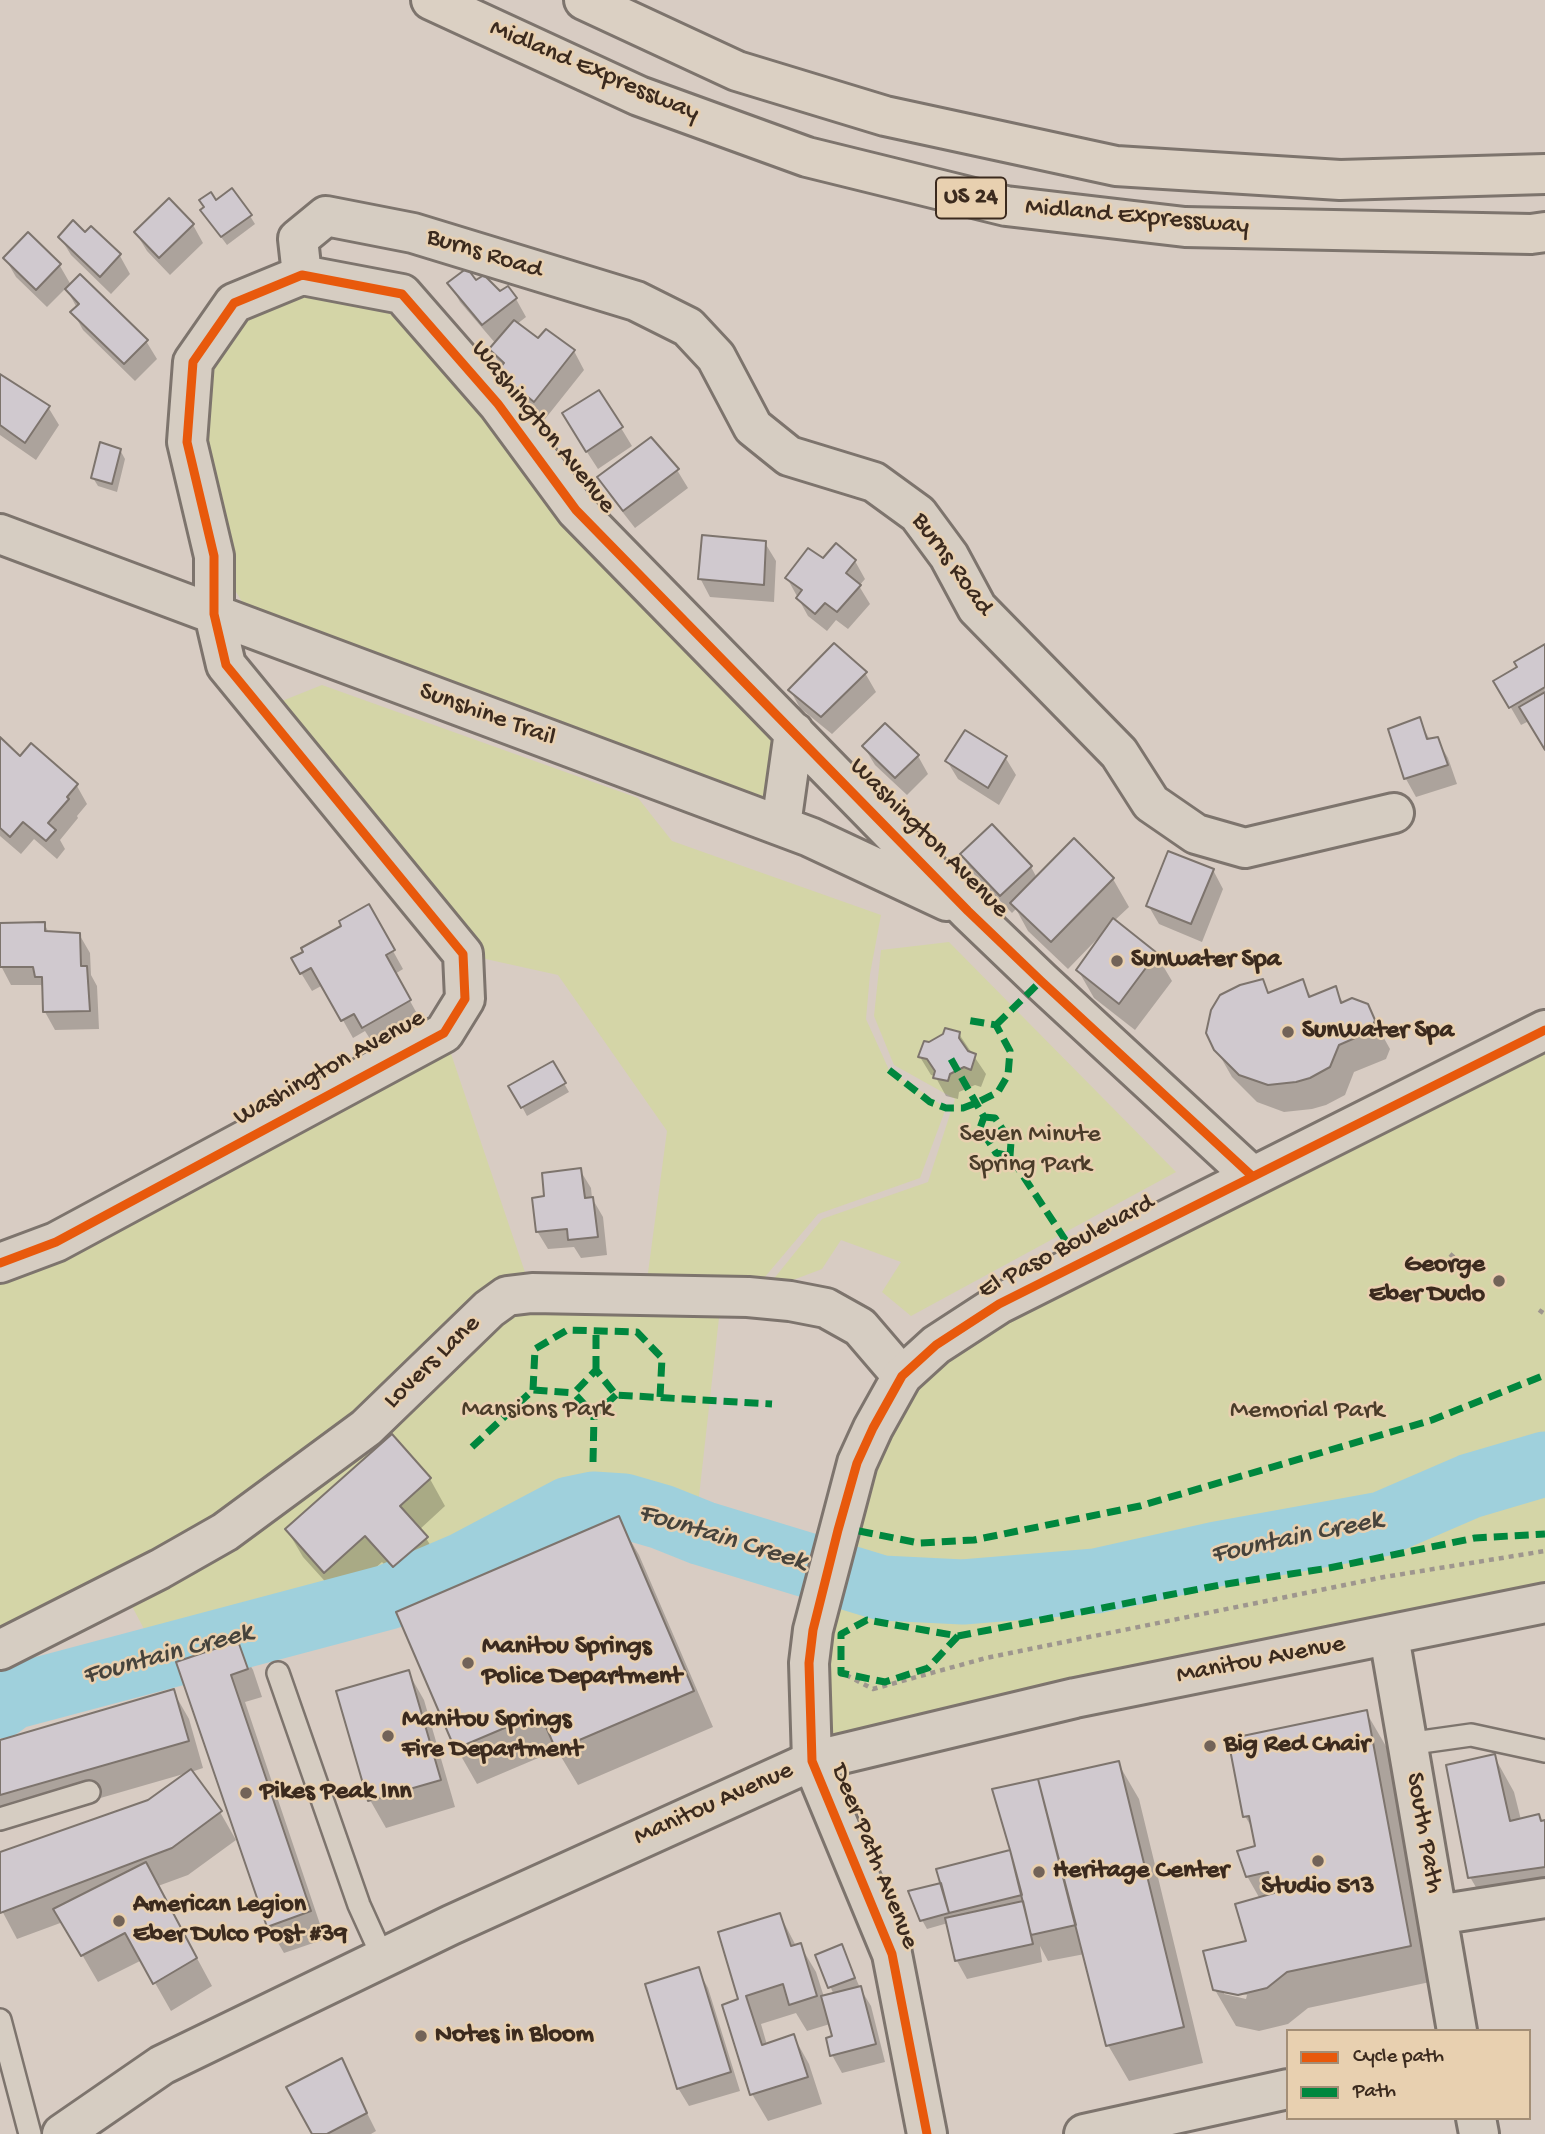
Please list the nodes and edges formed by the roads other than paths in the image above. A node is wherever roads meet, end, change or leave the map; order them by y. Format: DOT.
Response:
graph roads {
  1 [pos="432,0"];
  2 [pos="584,0"];
  3 [pos="1545,174"];
  4 [pos="1545,232"];
  5 [pos="302,275"];
  6 [pos="0,534"];
  7 [pos="214,614"];
  8 [pos="794,733"];
  9 [pos="1395,813"];
  10 [pos="780,825"];
  11 [pos="968,911"];
  12 [pos="1545,1030"];
  13 [pos="1252,1176"];
  14 [pos="0,1263"];
  15 [pos="902,1376"];
  16 [pos="1545,1603"];
  17 [pos="1389,1636"];
  18 [pos="0,1650"];
  19 [pos="278,1673"];
  20 [pos="1408,1744"];
  21 [pos="1545,1751"];
  22 [pos="811,1760"];
  23 [pos="89,1792"];
  24 [pos="0,1819"];
  25 [pos="1545,1898"];
  26 [pos="1437,1915"];
  27 [pos="383,1958"];
  28 [pos="0,2020"];
  29 [pos="1457,2029"];
  30 [pos="4,2043"];
  31 [pos="1286,2088"];
  32 [pos="30,2134"];
  33 [pos="62,2134"];
  34 [pos="927,2134"];
  35 [pos="1084,2134"];
  1 -- 4 [label="highway, Midland Expressway / US 24"];
  2 -- 3 [label="highway, Midland Expressway / US 24"];
  5 -- 7 [label="street, Washington Avenue"];
  5 -- 8 [label="street, Washington Avenue"];
  5 -- 9 [label="street, Burns Road"];
  6 -- 7 [label="street, Sunshine Trail"];
  7 -- 10 [label="street, Sunshine Trail"];
  7 -- 14 [label="street, Washington Avenue"];
  8 -- 10 [label="street"];
  8 -- 11 [label="street, Washington Avenue"];
  10 -- 11 [label="street, Sunshine Trail"];
  11 -- 13 [label="street, Washington Avenue"];
  12 -- 13 [label="street, El Paso Boulevard"];
  13 -- 15 [label="street, El Paso Boulevard"];
  15 -- 18 [label="street, Lovers Lane"];
  15 -- 22 [label="street, El Paso Boulevard"];
  16 -- 17 [label="street, Manitou Avenue"];
  17 -- 20 [label="street, South Path"];
  17 -- 22 [label="street, Manitou Avenue"];
  19 -- 27 [label="lane"];
  20 -- 21 [label="lane"];
  20 -- 26 [label="street, South Path"];
  22 -- 27 [label="street, Manitou Avenue"];
  22 -- 34 [label="street, Deer Path Avenue"];
  23 -- 24 [label="lane"];
  25 -- 26 [label="street"];
  26 -- 29 [label="street, South Path"];
  27 -- 33 [label="street, Manitou Avenue"];
  28 -- 30 [label="lane"];
  30 -- 32 [label="lane"];
  31 -- 35 [label="street"];
}
